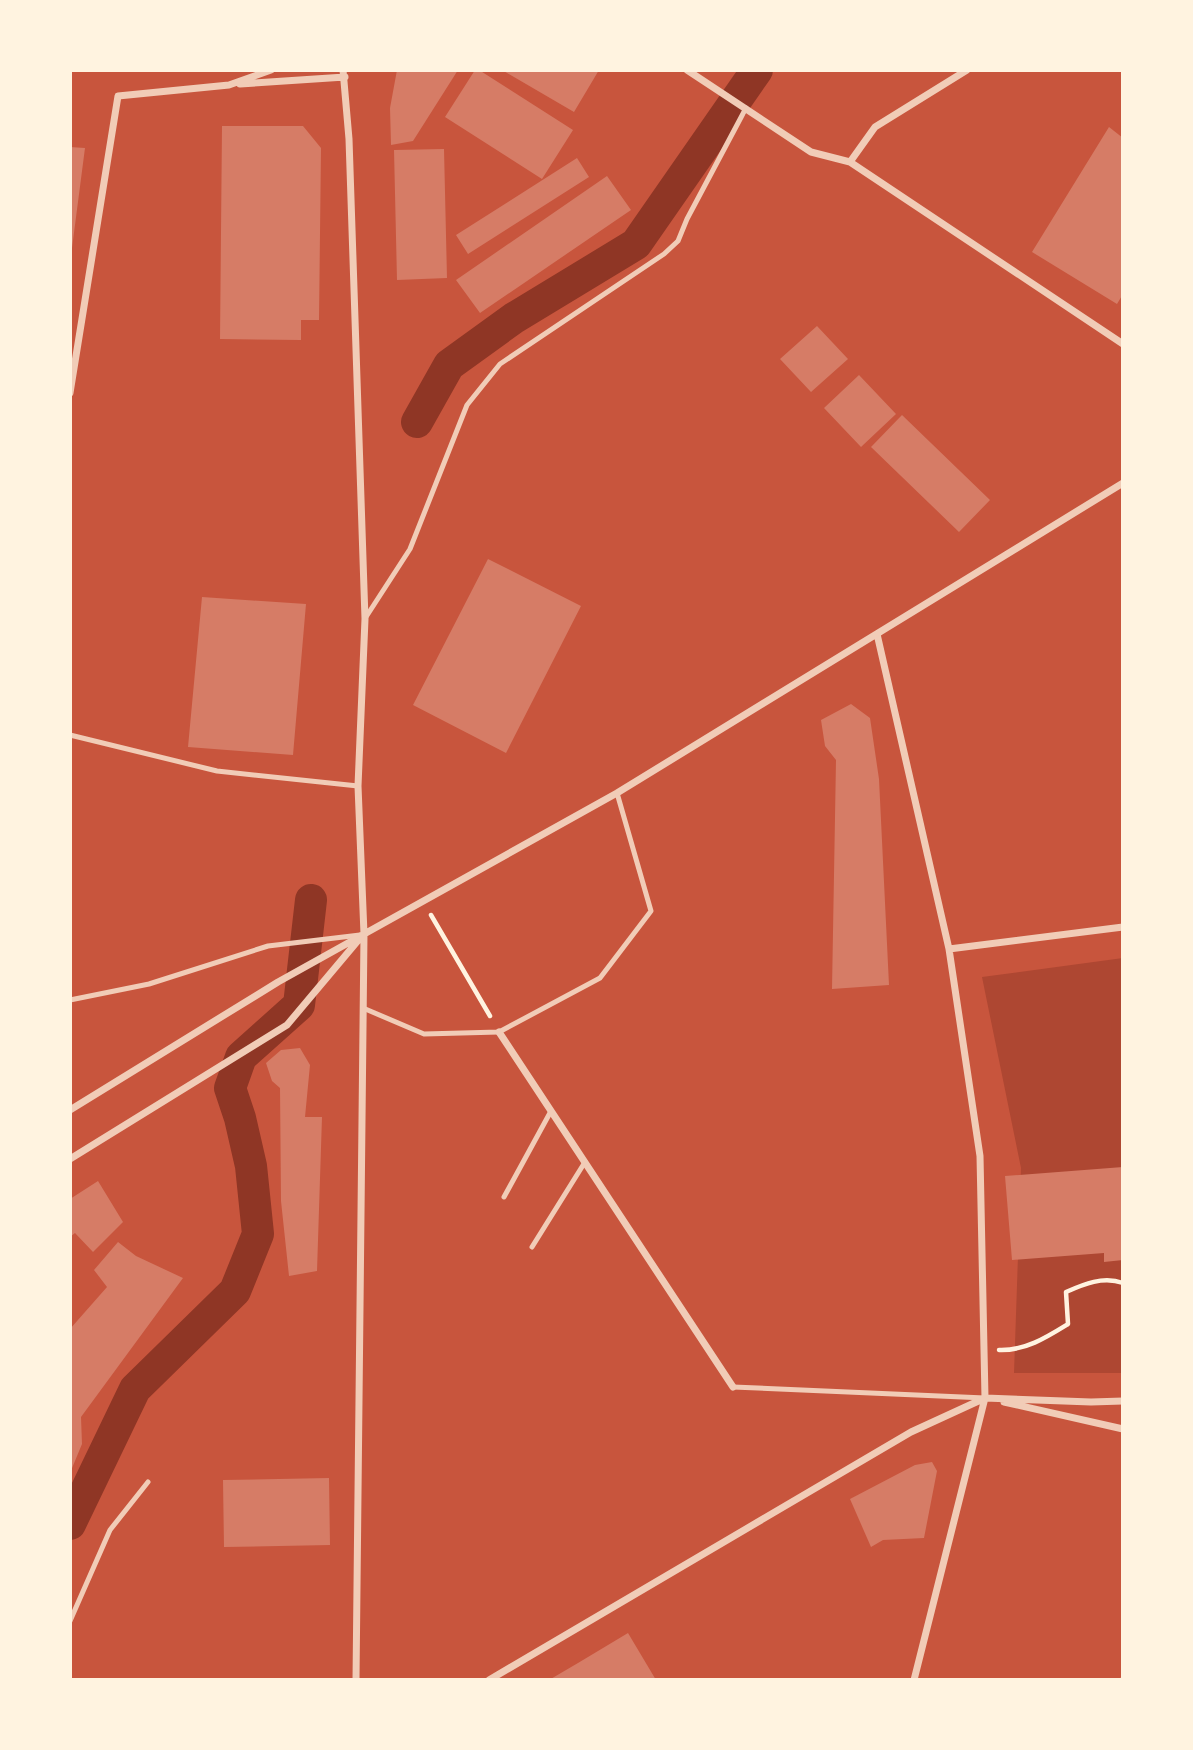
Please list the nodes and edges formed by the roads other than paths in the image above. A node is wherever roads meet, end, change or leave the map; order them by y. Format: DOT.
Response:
graph roads {
  1 [pos="271,70"];
  2 [pos="687,70"];
  3 [pos="967,70"];
  4 [pos="346,72"];
  5 [pos="229,85"];
  6 [pos="746,107"];
  7 [pos="850,162"];
  8 [pos="1123,344"];
  9 [pos="70,393"];
  10 [pos="1123,483"];
  11 [pos="365,619"];
  12 [pos="877,634"];
  13 [pos="70,735"];
  14 [pos="358,786"];
  15 [pos="617,793"];
  16 [pos="1123,927"];
  17 [pos="364,934"];
  18 [pos="949,949"];
  19 [pos="70,1000"];
  20 [pos="363,1007"];
  21 [pos="499,1032"];
  22 [pos="70,1110"];
  23 [pos="551,1110"];
  24 [pos="70,1159"];
  25 [pos="585,1162"];
  26 [pos="504,1197"];
  27 [pos="532,1247"];
  28 [pos="733,1387"];
  29 [pos="985,1398"];
  30 [pos="1123,1401"];
  31 [pos="1123,1429"];
  32 [pos="148,1482"];
  33 [pos="70,1621"];
  34 [pos="356,1680"];
  35 [pos="489,1680"];
  36 [pos="914,1680"];
  1 -- 5 [label="street"];
  2 -- 6 [label="street"];
  3 -- 7 [label="street"];
  4 -- 5 [label="street"];
  4 -- 11 [label="street"];
  5 -- 9 [label="street"];
  6 -- 7 [label="street"];
  6 -- 11 [label="lane"];
  7 -- 8 [label="street"];
  10 -- 12 [label="street"];
  11 -- 14 [label="street"];
  12 -- 15 [label="street"];
  12 -- 18 [label="street"];
  13 -- 14 [label="lane"];
  14 -- 17 [label="street"];
  15 -- 17 [label="street"];
  15 -- 21 [label="lane"];
  16 -- 18 [label="street"];
  17 -- 19 [label="lane"];
  17 -- 20 [label="street"];
  17 -- 22 [label="street"];
  17 -- 24 [label="street"];
  18 -- 29 [label="street"];
  20 -- 21 [label="lane"];
  20 -- 34 [label="street"];
  21 -- 23 [label="street"];
  23 -- 25 [label="street"];
  23 -- 26 [label="lane"];
  25 -- 27 [label="lane"];
  25 -- 28 [label="street"];
  28 -- 29 [label="lane"];
  29 -- 30 [label="street"];
  29 -- 31 [label="street"];
  29 -- 35 [label="street"];
  29 -- 36 [label="street"];
  32 -- 33 [label="lane"];
}
